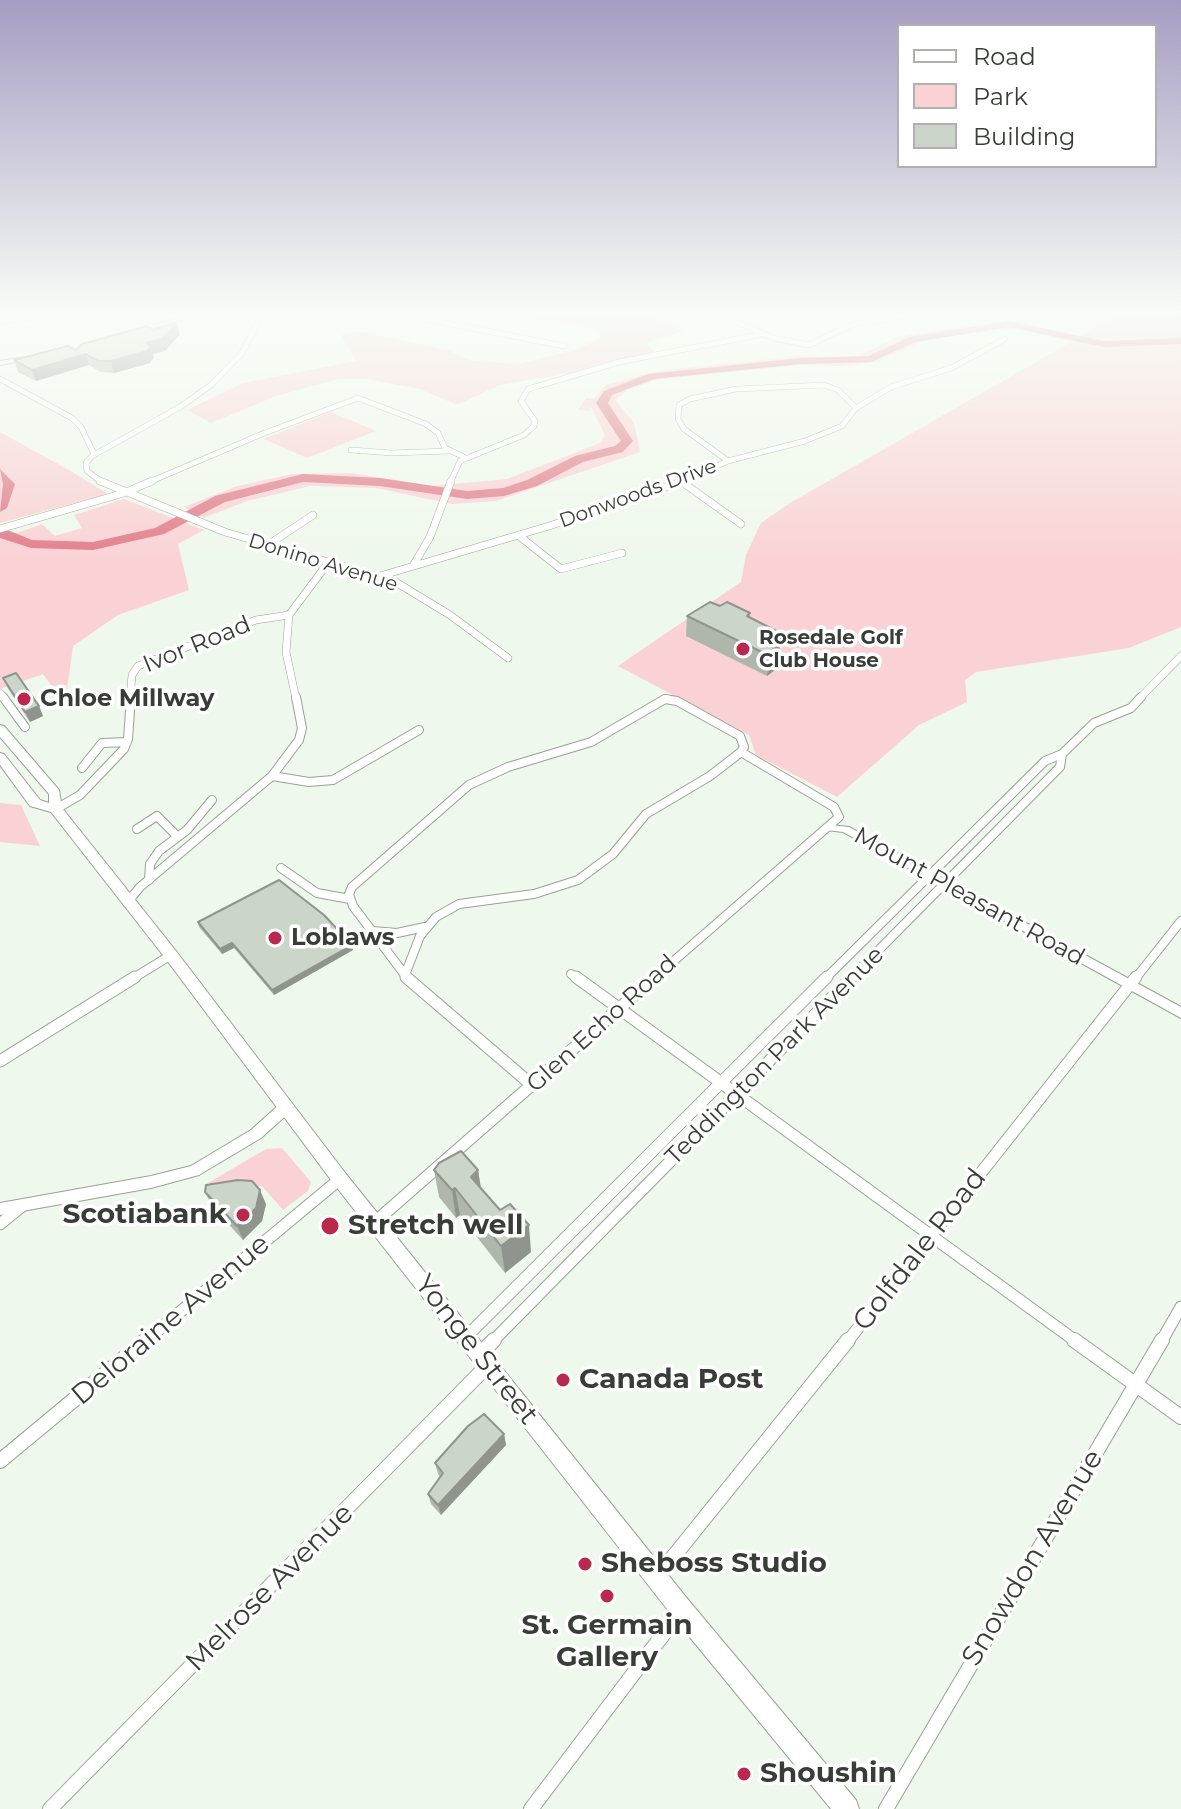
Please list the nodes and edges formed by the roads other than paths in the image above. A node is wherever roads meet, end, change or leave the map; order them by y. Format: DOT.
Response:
graph roads {
  1 [pos="38,399"];
  2 [pos="191,399"];
  3 [pos="354,399"];
  4 [pos="370,399"];
  5 [pos="522,399"];
  6 [pos="692,399"];
  7 [pos="846,399"];
  8 [pos="870,399"];
  9 [pos="856,408"];
  10 [pos="351,450"];
  11 [pos="449,451"];
  12 [pos="94,454"];
  13 [pos="464,457"];
  14 [pos="728,461"];
  15 [pos="682,482"];
  16 [pos="124,493"];
  17 [pos="313,515"];
  18 [pos="741,524"];
  19 [pos="0,529"];
  20 [pos="518,535"];
  21 [pos="268,545"];
  22 [pos="622,553"];
  23 [pos="328,563"];
  24 [pos="414,564"];
  25 [pos="380,576"];
  26 [pos="289,615"];
  27 [pos="1181,656"];
  28 [pos="508,658"];
  29 [pos="0,693"];
  30 [pos="3,702"];
  31 [pos="25,727"];
  32 [pos="0,729"];
  33 [pos="419,730"];
  34 [pos="127,742"];
  35 [pos="741,752"];
  36 [pos="1062,754"];
  37 [pos="0,757"];
  38 [pos="82,768"];
  39 [pos="272,776"];
  40 [pos="212,800"];
  41 [pos="56,809"];
  42 [pos="830,828"];
  43 [pos="137,829"];
  44 [pos="178,837"];
  45 [pos="281,868"];
  46 [pos="930,876"];
  47 [pos="149,880"];
  48 [pos="945,884"];
  49 [pos="350,899"];
  50 [pos="127,903"];
  51 [pos="1181,921"];
  52 [pos="425,927"];
  53 [pos="372,931"];
  54 [pos="171,955"];
  55 [pos="571,974"];
  56 [pos="405,975"];
  57 [pos="1130,985"];
  58 [pos="619,1009"];
  59 [pos="1181,1013"];
  60 [pos="0,1061"];
  61 [pos="721,1083"];
  62 [pos="533,1086"];
  63 [pos="737,1094"];
  64 [pos="286,1107"];
  65 [pos="340,1179"];
  66 [pos="23,1205"];
  67 [pos="0,1209"];
  68 [pos="375,1222"];
  69 [pos="0,1224"];
  70 [pos="931,1237"];
  71 [pos="1181,1307"];
  72 [pos="478,1352"];
  73 [pos="1135,1385"];
  74 [pos="1181,1417"];
  75 [pos="0,1461"];
  76 [pos="656,1578"];
  77 [pos="682,1610"];
  78 [pos="50,1809"];
  79 [pos="531,1809"];
  80 [pos="847,1809"];
  81 [pos="886,1809"];
  1 -- 12 [label="street"];
  2 -- 12 [label="street"];
  3 -- 16 [label="street"];
  4 -- 11 [label="street"];
  5 -- 13 [label="street"];
  6 -- 14 [label="street"];
  7 -- 9 [label="street"];
  8 -- 9 [label="street, Donwoods Drive"];
  9 -- 14 [label="street, Donwoods Drive"];
  10 -- 11 [label="street"];
  11 -- 13 [label="street"];
  12 -- 16 [label="street, Donino Avenue"];
  13 -- 24 [label="street"];
  14 -- 15 [label="street, Donwoods Drive"];
  15 -- 18 [label="street"];
  15 -- 20 [label="street, Donwoods Drive"];
  16 -- 19 [label="street"];
  16 -- 21 [label="street, Donino Avenue"];
  17 -- 21 [label="street"];
  20 -- 22 [label="street"];
  20 -- 24 [label="street, Donwoods Drive"];
  21 -- 23 [label="street, Donino Avenue"];
  23 -- 25 [label="street, Donino Avenue"];
  23 -- 26 [label="street"];
  24 -- 25 [label="street, Donwoods Drive"];
  25 -- 28 [label="street, Donino Avenue"];
  26 -- 34 [label="street, Ivor Road"];
  26 -- 39 [label="street"];
  27 -- 36 [label="street, Teddington Park Avenue"];
  29 -- 30 [label="street"];
  30 -- 31 [label="street"];
  32 -- 41 [label="main road, Yonge Street"];
  33 -- 39 [label="street"];
  34 -- 38 [label="street"];
  34 -- 41 [label="street"];
  35 -- 42 [label="street, Mount Pleasant Road"];
  35 -- 49 [label="street"];
  35 -- 52 [label="street"];
  36 -- 46 [label="street, Teddington Park Avenue"];
  36 -- 48 [label="street, Teddington Park Avenue"];
  37 -- 41 [label="main road, Yonge Street"];
  39 -- 47 [label="street"];
  40 -- 44 [label="street"];
  41 -- 50 [label="main road, Yonge Street"];
  42 -- 46 [label="street, Mount Pleasant Road"];
  42 -- 58 [label="street, Glen Echo Road"];
  43 -- 44 [label="street"];
  44 -- 47 [label="street"];
  45 -- 49 [label="street"];
  46 -- 48 [label="street, Mount Pleasant Road"];
  46 -- 61 [label="street, Teddington Park Avenue"];
  47 -- 50 [label="street"];
  48 -- 57 [label="street, Mount Pleasant Road"];
  48 -- 63 [label="street, Teddington Park Avenue"];
  49 -- 53 [label="street"];
  50 -- 54 [label="main road, Yonge Street"];
  51 -- 57 [label="street, Golfdale Road"];
  52 -- 53 [label="street"];
  52 -- 56 [label="street"];
  53 -- 56 [label="street"];
  54 -- 60 [label="street"];
  54 -- 64 [label="main road, Yonge Street"];
  55 -- 58 [label="street"];
  56 -- 62 [label="street"];
  57 -- 59 [label="street, Mount Pleasant Road"];
  57 -- 70 [label="street, Golfdale Road"];
  58 -- 61 [label="street"];
  58 -- 62 [label="street, Glen Echo Road"];
  61 -- 63 [label="street"];
  61 -- 72 [label="street, Teddington Park Avenue"];
  62 -- 68 [label="street, Glen Echo Road"];
  63 -- 70 [label="street"];
  63 -- 72 [label="street, Teddington Park Avenue"];
  64 -- 65 [label="main road, Yonge Street"];
  64 -- 66 [label="street"];
  65 -- 68 [label="main road, Yonge Street"];
  65 -- 75 [label="street, Deloraine Avenue"];
  66 -- 67 [label="street"];
  66 -- 69 [label="street"];
  68 -- 72 [label="main road, Yonge Street"];
  70 -- 73 [label="street"];
  70 -- 76 [label="street, Golfdale Road"];
  71 -- 73 [label="street, Snowdon Avenue"];
  72 -- 76 [label="main road, Yonge Street"];
  72 -- 78 [label="street, Melrose Avenue"];
  73 -- 74 [label="street"];
  73 -- 81 [label="street, Snowdon Avenue"];
  76 -- 77 [label="main road, Yonge Street"];
  77 -- 79 [label="street"];
  77 -- 80 [label="main road, Yonge Street"];
}
